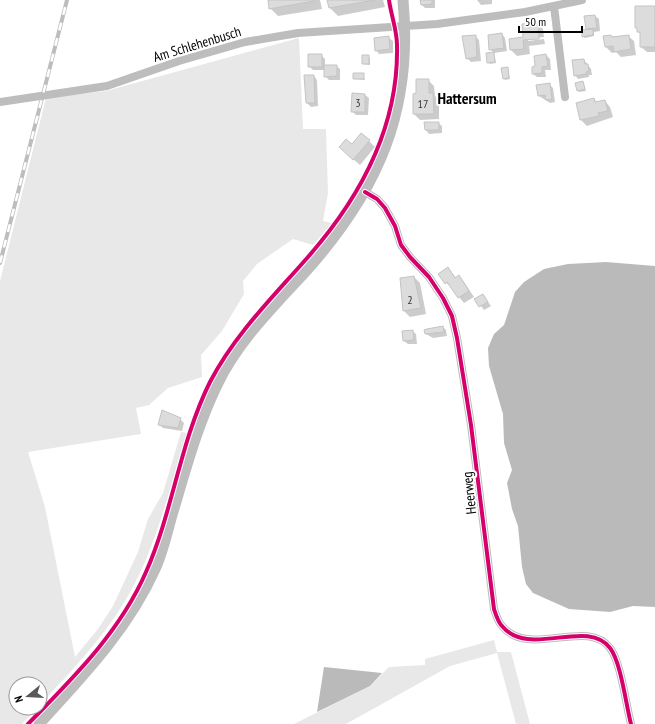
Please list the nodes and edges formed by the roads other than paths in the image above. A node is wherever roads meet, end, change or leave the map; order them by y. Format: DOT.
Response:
graph roads {
  1 [pos="403,0"];
  2 [pos="582,0"];
  3 [pos="554,6"];
  4 [pos="404,26"];
  5 [pos="565,97"];
  6 [pos="0,102"];
  7 [pos="365,192"];
  8 [pos="39,724"];
  9 [pos="631,724"];
  1 -- 4 [label="main road"];
  2 -- 3 [label="street, Am Schlehenbusch"];
  3 -- 4 [label="street, Am Schlehenbusch"];
  3 -- 5 [label="street"];
  4 -- 6 [label="street, Am Schlehenbusch"];
  4 -- 7 [label="main road"];
  7 -- 8 [label="main road"];
  7 -- 9 [label="street, Heerweg"];
}
